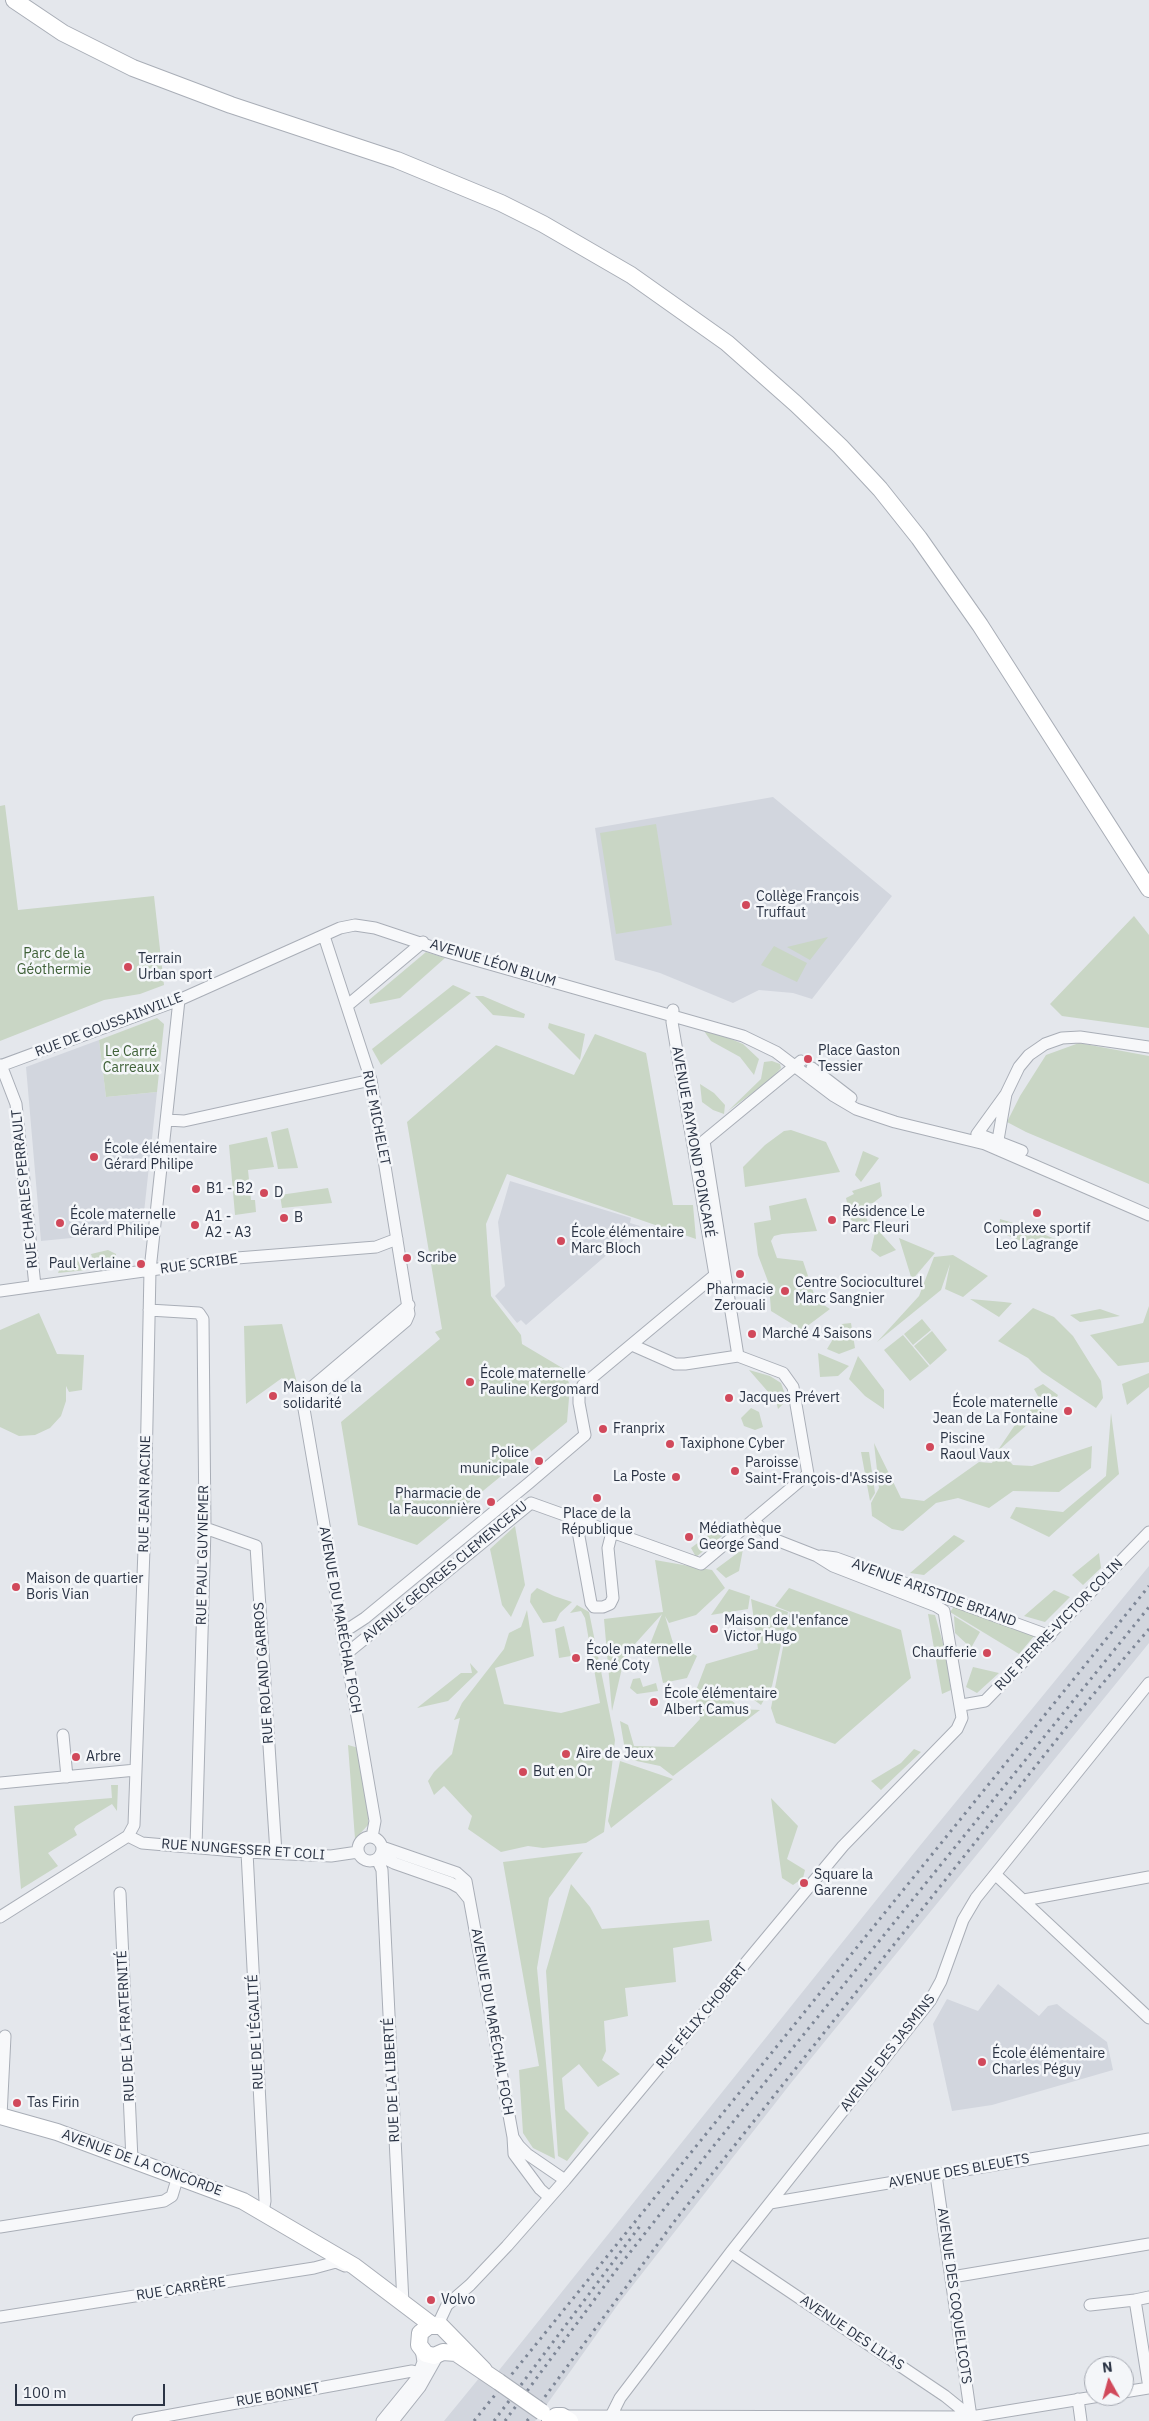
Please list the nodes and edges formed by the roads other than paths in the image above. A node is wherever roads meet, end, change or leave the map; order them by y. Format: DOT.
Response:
graph roads {
  1 [pos="14,0"];
  2 [pos="1149,889"];
  3 [pos="355,925"];
  4 [pos="324,936"];
  5 [pos="423,942"];
  6 [pos="179,1000"];
  7 [pos="348,1005"];
  8 [pos="672,1013"];
  9 [pos="1149,1047"];
  10 [pos="798,1062"];
  11 [pos="0,1065"];
  12 [pos="371,1080"];
  13 [pos="1006,1094"];
  14 [pos="167,1120"];
  15 [pos="977,1134"];
  16 [pos="699,1141"];
  17 [pos="991,1141"];
  18 [pos="1149,1208"];
  19 [pos="1149,1215"];
  20 [pos="397,1239"];
  21 [pos="150,1270"];
  22 [pos="720,1275"];
  23 [pos="35,1286"];
  24 [pos="0,1291"];
  25 [pos="149,1310"];
  26 [pos="632,1345"];
  27 [pos="738,1356"];
  28 [pos="305,1404"];
  29 [pos="530,1483"];
  30 [pos="531,1503"];
  31 [pos="576,1520"];
  32 [pos="754,1520"];
  33 [pos="205,1528"];
  34 [pos="612,1532"];
  35 [pos="1149,1532"];
  36 [pos="817,1556"];
  37 [pos="949,1598"];
  38 [pos="944,1611"];
  39 [pos="342,1633"];
  40 [pos="1050,1636"];
  41 [pos="346,1654"];
  42 [pos="1149,1683"];
  43 [pos="962,1705"];
  44 [pos="63,1735"];
  45 [pos="136,1770"];
  46 [pos="67,1776"];
  47 [pos="0,1783"];
  48 [pos="128,1836"];
  49 [pos="372,1837"];
  50 [pos="196,1847"];
  51 [pos="247,1852"];
  52 [pos="358,1852"];
  53 [pos="276,1853"];
  54 [pos="380,1854"];
  55 [pos="996,1875"];
  56 [pos="1149,1877"];
  57 [pos="120,1893"];
  58 [pos="1024,1900"];
  59 [pos="0,1917"];
  60 [pos="1149,2018"];
  61 [pos="5,2036"];
  62 [pos="0,2116"];
  63 [pos="513,2137"];
  64 [pos="1149,2139"];
  65 [pos="132,2160"];
  66 [pos="936,2175"];
  67 [pos="178,2176"];
  68 [pos="565,2180"];
  69 [pos="549,2197"];
  70 [pos="770,2203"];
  71 [pos="263,2212"];
  72 [pos="280,2221"];
  73 [pos="0,2227"];
  74 [pos="1149,2244"];
  75 [pos="731,2252"];
  76 [pos="332,2263"];
  77 [pos="359,2270"];
  78 [pos="952,2277"];
  79 [pos="1149,2298"];
  80 [pos="1135,2300"];
  81 [pos="403,2303"];
  82 [pos="1090,2305"];
  83 [pos="0,2317"];
  84 [pos="440,2329"];
  85 [pos="1145,2333"];
  86 [pos="420,2345"];
  87 [pos="441,2354"];
  88 [pos="484,2370"];
  89 [pos="419,2372"];
  90 [pos="1149,2388"];
  91 [pos="1134,2390"];
  92 [pos="1084,2398"];
  93 [pos="1078,2399"];
  94 [pos="612,2414"];
  95 [pos="971,2417"];
  96 [pos="558,2418"];
  97 [pos="755,2419"];
  98 [pos="138,2421"];
  99 [pos="382,2421"];
  100 [pos="393,2421"];
  101 [pos="1081,2421"];
  1 -- 2 [label="main road"];
  3 -- 4 [label="street, RUE DE GOUSSAINVILLE"];
  3 -- 5 [label="street, AVENUE LÉON BLUM"];
  4 -- 6 [label="street, RUE DE GOUSSAINVILLE"];
  4 -- 7 [label="street, RUE MICHELET"];
  5 -- 7 [label="street"];
  5 -- 8 [label="street, AVENUE LÉON BLUM"];
  6 -- 11 [label="street, RUE DE GOUSSAINVILLE"];
  6 -- 14 [label="street, RUE JEAN RACINE"];
  7 -- 12 [label="street, RUE MICHELET"];
  8 -- 10 [label="street, AVENUE LÉON BLUM"];
  8 -- 16 [label="street, AVENUE RAYMOND POINCARÉ"];
  9 -- 13 [label="street"];
  10 -- 15 [label="street, AVENUE LÉON BLUM"];
  10 -- 16 [label="street"];
  10 -- 17 [label="street, AVENUE LÉON BLUM"];
  11 -- 23 [label="street, RUE CHARLES PERRAULT"];
  12 -- 14 [label="street"];
  12 -- 20 [label="street, RUE MICHELET"];
  13 -- 15 [label="street"];
  13 -- 17 [label="street"];
  14 -- 21 [label="street, RUE JEAN RACINE"];
  15 -- 17 [label="street"];
  16 -- 22 [label="street, AVENUE RAYMOND POINCARÉ"];
  17 -- 18 [label="street"];
  17 -- 19 [label="street"];
  20 -- 21 [label="street, RUE SCRIBE"];
  20 -- 28 [label="street, RUE MICHELET"];
  21 -- 23 [label="street, RUE SCRIBE"];
  21 -- 25 [label="street, RUE JEAN RACINE"];
  22 -- 26 [label="street"];
  22 -- 27 [label="street, AVENUE RAYMOND POINCARÉ"];
  23 -- 24 [label="street, RUE SCRIBE"];
  25 -- 33 [label="street, RUE PAUL GUYNEMER"];
  25 -- 45 [label="street, RUE JEAN RACINE"];
  26 -- 27 [label="street"];
  26 -- 29 [label="street, AVENUE GEORGES CLEMENCEAU"];
  27 -- 32 [label="street"];
  28 -- 39 [label="street, AVENUE DU MARÉCHAL FOCH"];
  29 -- 30 [label="street, AVENUE GEORGES CLEMENCEAU"];
  29 -- 39 [label="street, AVENUE GEORGES CLEMENCEAU"];
  30 -- 31 [label="street"];
  30 -- 41 [label="street, AVENUE GEORGES CLEMENCEAU"];
  31 -- 34 [label="street"];
  31 -- 34 [label="street"];
  32 -- 34 [label="street"];
  32 -- 36 [label="street, AVENUE ARISTIDE BRIAND"];
  33 -- 50 [label="street, RUE PAUL GUYNEMER"];
  33 -- 53 [label="street, RUE ROLAND GARROS"];
  35 -- 40 [label="street, RUE PIERRE-VICTOR COLIN"];
  36 -- 37 [label="street, AVENUE ARISTIDE BRIAND"];
  36 -- 38 [label="street, AVENUE ARISTIDE BRIAND"];
  37 -- 38 [label="street"];
  37 -- 40 [label="street, AVENUE ARISTIDE BRIAND"];
  38 -- 43 [label="street, AVENUE ARISTIDE BRIAND"];
  39 -- 41 [label="street, AVENUE DU MARÉCHAL FOCH"];
  40 -- 43 [label="street, RUE PIERRE-VICTOR COLIN"];
  41 -- 49 [label="street, AVENUE DU MARÉCHAL FOCH"];
  42 -- 55 [label="street, AVENUE DES JASMINS"];
  43 -- 68 [label="street, RUE FÉLIX CHOBERT"];
  44 -- 46 [label="street"];
  45 -- 46 [label="street"];
  45 -- 48 [label="street, RUE JEAN RACINE"];
  46 -- 47 [label="street"];
  48 -- 50 [label="street, RUE NUNGESSER ET COLI"];
  48 -- 59 [label="street"];
  49 -- 52 [label="street"];
  49 -- 54 [label="street"];
  50 -- 51 [label="street, RUE NUNGESSER ET COLI"];
  51 -- 53 [label="street, RUE NUNGESSER ET COLI"];
  51 -- 71 [label="street, RUE DE L'ÉGALITÉ"];
  52 -- 53 [label="street, RUE NUNGESSER ET COLI"];
  52 -- 54 [label="street"];
  54 -- 63 [label="street, AVENUE DU MARÉCHAL FOCH"];
  54 -- 81 [label="street, RUE DE LA LIBERTÉ"];
  55 -- 58 [label="street"];
  55 -- 70 [label="street, AVENUE DES JASMINS"];
  56 -- 58 [label="street"];
  57 -- 65 [label="street, RUE DE LA FRATERNITÉ"];
  58 -- 60 [label="street"];
  61 -- 62 [label="street"];
  62 -- 65 [label="main road, AVENUE DE LA CONCORDE"];
  63 -- 68 [label="street"];
  63 -- 69 [label="street, AVENUE DU MARÉCHAL FOCH"];
  64 -- 66 [label="street, AVENUE DES BLEUETS"];
  65 -- 67 [label="main road, AVENUE DE LA CONCORDE"];
  66 -- 70 [label="street, AVENUE DES BLEUETS"];
  66 -- 78 [label="street, AVENUE DES COQUELICOTS"];
  67 -- 71 [label="main road, AVENUE DE LA CONCORDE"];
  67 -- 73 [label="street"];
  68 -- 69 [label="street, RUE FÉLIX CHOBERT"];
  69 -- 84 [label="street, RUE FÉLIX CHOBERT"];
  70 -- 75 [label="street, AVENUE DES JASMINS"];
  71 -- 72 [label="main road, AVENUE DE LA CONCORDE"];
  72 -- 76 [label="main road, AVENUE DE LA CONCORDE"];
  72 -- 77 [label="main road, AVENUE DE LA CONCORDE"];
  74 -- 78 [label="street"];
  75 -- 94 [label="street, AVENUE DES JASMINS"];
  75 -- 95 [label="street, AVENUE DES LILAS"];
  76 -- 77 [label="street"];
  76 -- 83 [label="street, RUE CARRÈRE"];
  76 -- 86 [label="main road, AVENUE DE LA CONCORDE"];
  77 -- 81 [label="main road, AVENUE DE LA CONCORDE"];
  78 -- 95 [label="street, AVENUE DES COQUELICOTS"];
  79 -- 80 [label="street"];
  80 -- 82 [label="street"];
  80 -- 85 [label="street"];
  81 -- 84 [label="main road, AVENUE DE LA CONCORDE"];
  84 -- 86 [label="main road"];
  84 -- 87 [label="main road"];
  84 -- 88 [label="main road, AVENUE DE LA CONCORDE"];
  85 -- 90 [label="street"];
  86 -- 87 [label="main road"];
  86 -- 89 [label="street"];
  87 -- 88 [label="main road"];
  87 -- 100 [label="street"];
  88 -- 96 [label="main road, bridge"];
  89 -- 98 [label="street, RUE BONNET"];
  89 -- 99 [label="street"];
  90 -- 91 [label="street"];
  92 -- 93 [label="street"];
  93 -- 95 [label="street"];
  93 -- 101 [label="street"];
  94 -- 96 [label="street"];
  94 -- 97 [label="street"];
  95 -- 97 [label="street"];
}
